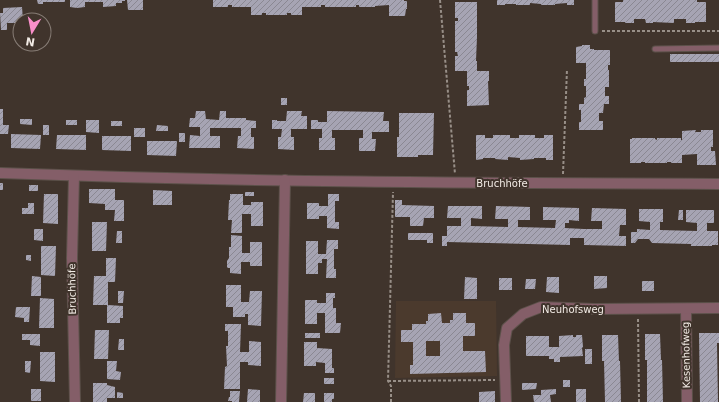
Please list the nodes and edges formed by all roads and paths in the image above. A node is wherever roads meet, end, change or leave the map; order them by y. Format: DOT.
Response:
graph roads {
  1 [pos="440,0"];
  2 [pos="595,0"];
  3 [pos="595,31"];
  4 [pos="719,31"];
  5 [pos="655,48"];
  6 [pos="719,48"];
  7 [pos="567,68"];
  8 [pos="0,173"];
  9 [pos="74,176"];
  10 [pos="284,180"];
  11 [pos="393,182"];
  12 [pos="455,183"];
  13 [pos="563,183"];
  14 [pos="719,184"];
  15 [pos="719,308"];
  16 [pos="638,309"];
  17 [pos="686,309"];
  18 [pos="505,380"];
  19 [pos="388,381"];
  20 [pos="75,402"];
  21 [pos="281,402"];
  22 [pos="391,402"];
  23 [pos="506,402"];
  24 [pos="639,402"];
  25 [pos="687,402"];
  1 -- 12 [label="path"];
  2 -- 3 [label="lane"];
  3 -- 4 [label="path"];
  5 -- 6 [label="lane"];
  7 -- 13 [label="path"];
  8 -- 9 [label="street, Bruchhöfe"];
  9 -- 10 [label="street, Bruchhöfe"];
  9 -- 20 [label="street, Bruchhöfe"];
  10 -- 11 [label="street, Bruchhöfe"];
  10 -- 21 [label="street"];
  11 -- 12 [label="street, Bruchhöfe"];
  11 -- 19 [label="path"];
  12 -- 13 [label="street, Bruchhöfe"];
  13 -- 14 [label="street, Bruchhöfe"];
  15 -- 17 [label="street, Neuhofsweg"];
  16 -- 17 [label="street, Neuhofsweg"];
  16 -- 18 [label="street, Neuhofsweg"];
  16 -- 24 [label="path"];
  17 -- 25 [label="street, Kesenhofweg"];
  18 -- 19 [label="path"];
  18 -- 23 [label="street, Neuhofsweg"];
  19 -- 22 [label="path"];
}
